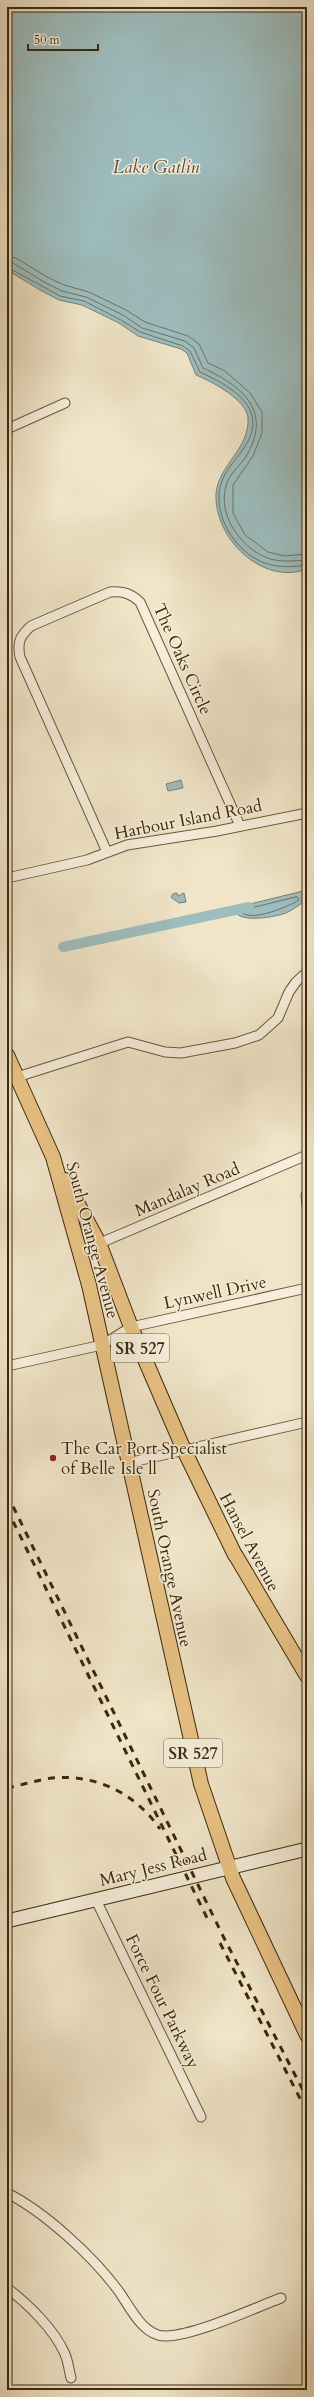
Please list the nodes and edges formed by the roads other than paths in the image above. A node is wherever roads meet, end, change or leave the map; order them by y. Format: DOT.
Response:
graph roads {
  1 [pos="65,403"];
  2 [pos="7,429"];
  3 [pos="307,813"];
  4 [pos="240,826"];
  5 [pos="107,852"];
  6 [pos="7,878"];
  7 [pos="307,972"];
  8 [pos="7,1055"];
  9 [pos="17,1077"];
  10 [pos="307,1155"];
  11 [pos="53,1157"];
  12 [pos="306,1195"];
  13 [pos="307,1206"];
  14 [pos="99,1243"];
  15 [pos="79,1252"];
  16 [pos="307,1288"];
  17 [pos="131,1327"];
  18 [pos="102,1345"];
  19 [pos="7,1366"];
  20 [pos="307,1422"];
  21 [pos="184,1450"];
  22 [pos="128,1463"];
  23 [pos="307,1676"];
  24 [pos="307,1849"];
  25 [pos="229,1867"];
  26 [pos="96,1900"];
  27 [pos="7,1921"];
  28 [pos="307,2035"];
  29 [pos="201,2117"];
  30 [pos="7,2193"];
  31 [pos="7,2288"];
  32 [pos="281,2298"];
  33 [pos="71,2378"];
  1 -- 2 [label="street"];
  3 -- 4 [label="street, Harbour Island Road"];
  4 -- 5 [label="street, Harbour Island Road"];
  4 -- 5 [label="street, The Oaks Circle"];
  5 -- 6 [label="street, Harbour Island Road"];
  7 -- 9 [label="street"];
  8 -- 9 [label="main road, South Orange Avenue / SR 527"];
  9 -- 11 [label="main road, South Orange Avenue / SR 527"];
  10 -- 14 [label="street, Mandalay Road"];
  11 -- 14 [label="main road, Hansel Avenue / SR 527"];
  11 -- 15 [label="main road, South Orange Avenue / SR 527"];
  12 -- 13 [label="street"];
  14 -- 15 [label="street, Mandalay Road"];
  14 -- 17 [label="main road, Hansel Avenue / SR 527"];
  15 -- 18 [label="main road, South Orange Avenue / SR 527"];
  16 -- 17 [label="street, Lynwell Drive"];
  17 -- 18 [label="street, Lynwell Drive"];
  17 -- 21 [label="main road, Hansel Avenue / SR 527"];
  18 -- 19 [label="street, Lynwell Drive"];
  18 -- 22 [label="main road, South Orange Avenue / SR 527"];
  20 -- 21 [label="street"];
  21 -- 22 [label="street"];
  21 -- 23 [label="main road, Hansel Avenue / SR 527"];
  22 -- 25 [label="main road, South Orange Avenue / SR 527"];
  24 -- 25 [label="street, Mary Jess Road"];
  25 -- 26 [label="street, Mary Jess Road"];
  25 -- 28 [label="main road, South Orange Avenue / SR 527"];
  26 -- 27 [label="street, Mary Jess Road"];
  26 -- 29 [label="street, Force Four Parkway"];
  30 -- 32 [label="street"];
  31 -- 33 [label="street"];
}
